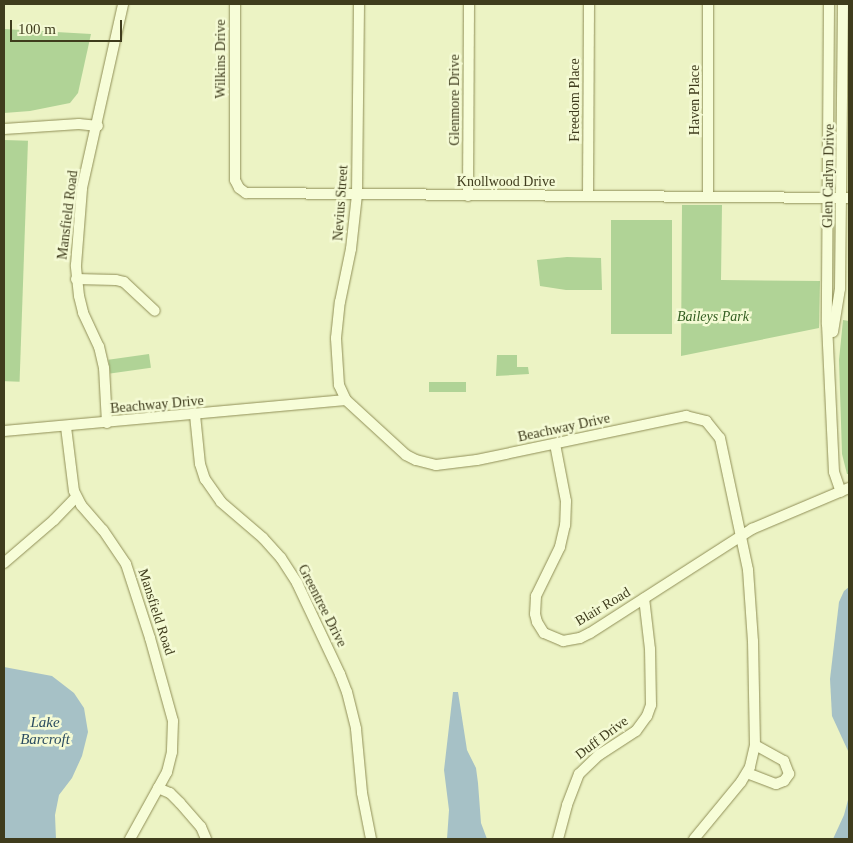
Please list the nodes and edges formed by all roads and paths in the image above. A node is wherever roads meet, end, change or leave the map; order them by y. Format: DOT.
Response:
graph roads {
  1 [pos="236,4"];
  2 [pos="359,4"];
  3 [pos="469,4"];
  4 [pos="589,4"];
  5 [pos="708,4"];
  6 [pos="829,4"];
  7 [pos="843,4"];
  8 [pos="122,6"];
  9 [pos="235,114"];
  10 [pos="98,126"];
  11 [pos="4,129"];
  12 [pos="357,195"];
  13 [pos="468,196"];
  14 [pos="588,196"];
  15 [pos="708,196"];
  16 [pos="829,197"];
  17 [pos="846,198"];
  18 [pos="76,279"];
  19 [pos="155,311"];
  20 [pos="829,348"];
  21 [pos="346,400"];
  22 [pos="195,415"];
  23 [pos="107,423"];
  24 [pos="66,427"];
  25 [pos="4,431"];
  26 [pos="555,444"];
  27 [pos="845,490"];
  28 [pos="76,496"];
  29 [pos="742,535"];
  30 [pos="4,563"];
  31 [pos="644,598"];
  32 [pos="755,745"];
  33 [pos="747,773"];
  34 [pos="158,788"];
  35 [pos="130,839"];
  36 [pos="206,839"];
  37 [pos="371,839"];
  38 [pos="558,839"];
  39 [pos="694,839"];
  1 -- 9 [label="street, Wilkins Drive"];
  2 -- 12 [label="street, Nevius Street"];
  3 -- 13 [label="street, Glenmore Drive"];
  4 -- 14 [label="street, Freedom Place"];
  5 -- 15 [label="street, Haven Place"];
  6 -- 16 [label="street, Glen Carlyn Drive"];
  7 -- 17 [label="street, Glen Carlyn Drive"];
  8 -- 10 [label="street, Mansfield Road"];
  9 -- 12 [label="street, Knollwood Drive"];
  10 -- 11 [label="street"];
  10 -- 18 [label="street, Mansfield Road"];
  12 -- 13 [label="street, Knollwood Drive"];
  12 -- 21 [label="street, Nevius Street"];
  13 -- 14 [label="street, Knollwood Drive"];
  14 -- 15 [label="street, Knollwood Drive"];
  15 -- 16 [label="street, Knollwood Drive"];
  16 -- 17 [label="street, Knollwood Drive"];
  16 -- 20 [label="street, Glen Carlyn Drive"];
  17 -- 20 [label="street, Glen Carlyn Drive"];
  18 -- 19 [label="street"];
  18 -- 23 [label="street, Mansfield Road"];
  20 -- 27 [label="street, Glen Carlyn Drive"];
  21 -- 22 [label="street, Beachway Drive"];
  21 -- 26 [label="street, Beachway Drive"];
  22 -- 23 [label="street, Beachway Drive"];
  22 -- 37 [label="street, Greentree Drive"];
  23 -- 24 [label="street, Beachway Drive"];
  24 -- 25 [label="street, Beachway Drive"];
  24 -- 28 [label="street, Mansfield Road"];
  26 -- 29 [label="street, Beachway Drive"];
  26 -- 31 [label="street, Blair Road"];
  27 -- 29 [label="street, Blair Road"];
  28 -- 30 [label="street"];
  28 -- 34 [label="street, Mansfield Road"];
  29 -- 31 [label="street, Blair Road"];
  29 -- 32 [label="street, Beachway Drive"];
  31 -- 38 [label="street, Duff Drive"];
  32 -- 33 [label="street, Beachway Drive"];
  32 -- 33 [label="street"];
  33 -- 39 [label="street, Beachway Drive"];
  34 -- 35 [label="street, Mansfield Road"];
  34 -- 36 [label="street"];
}
